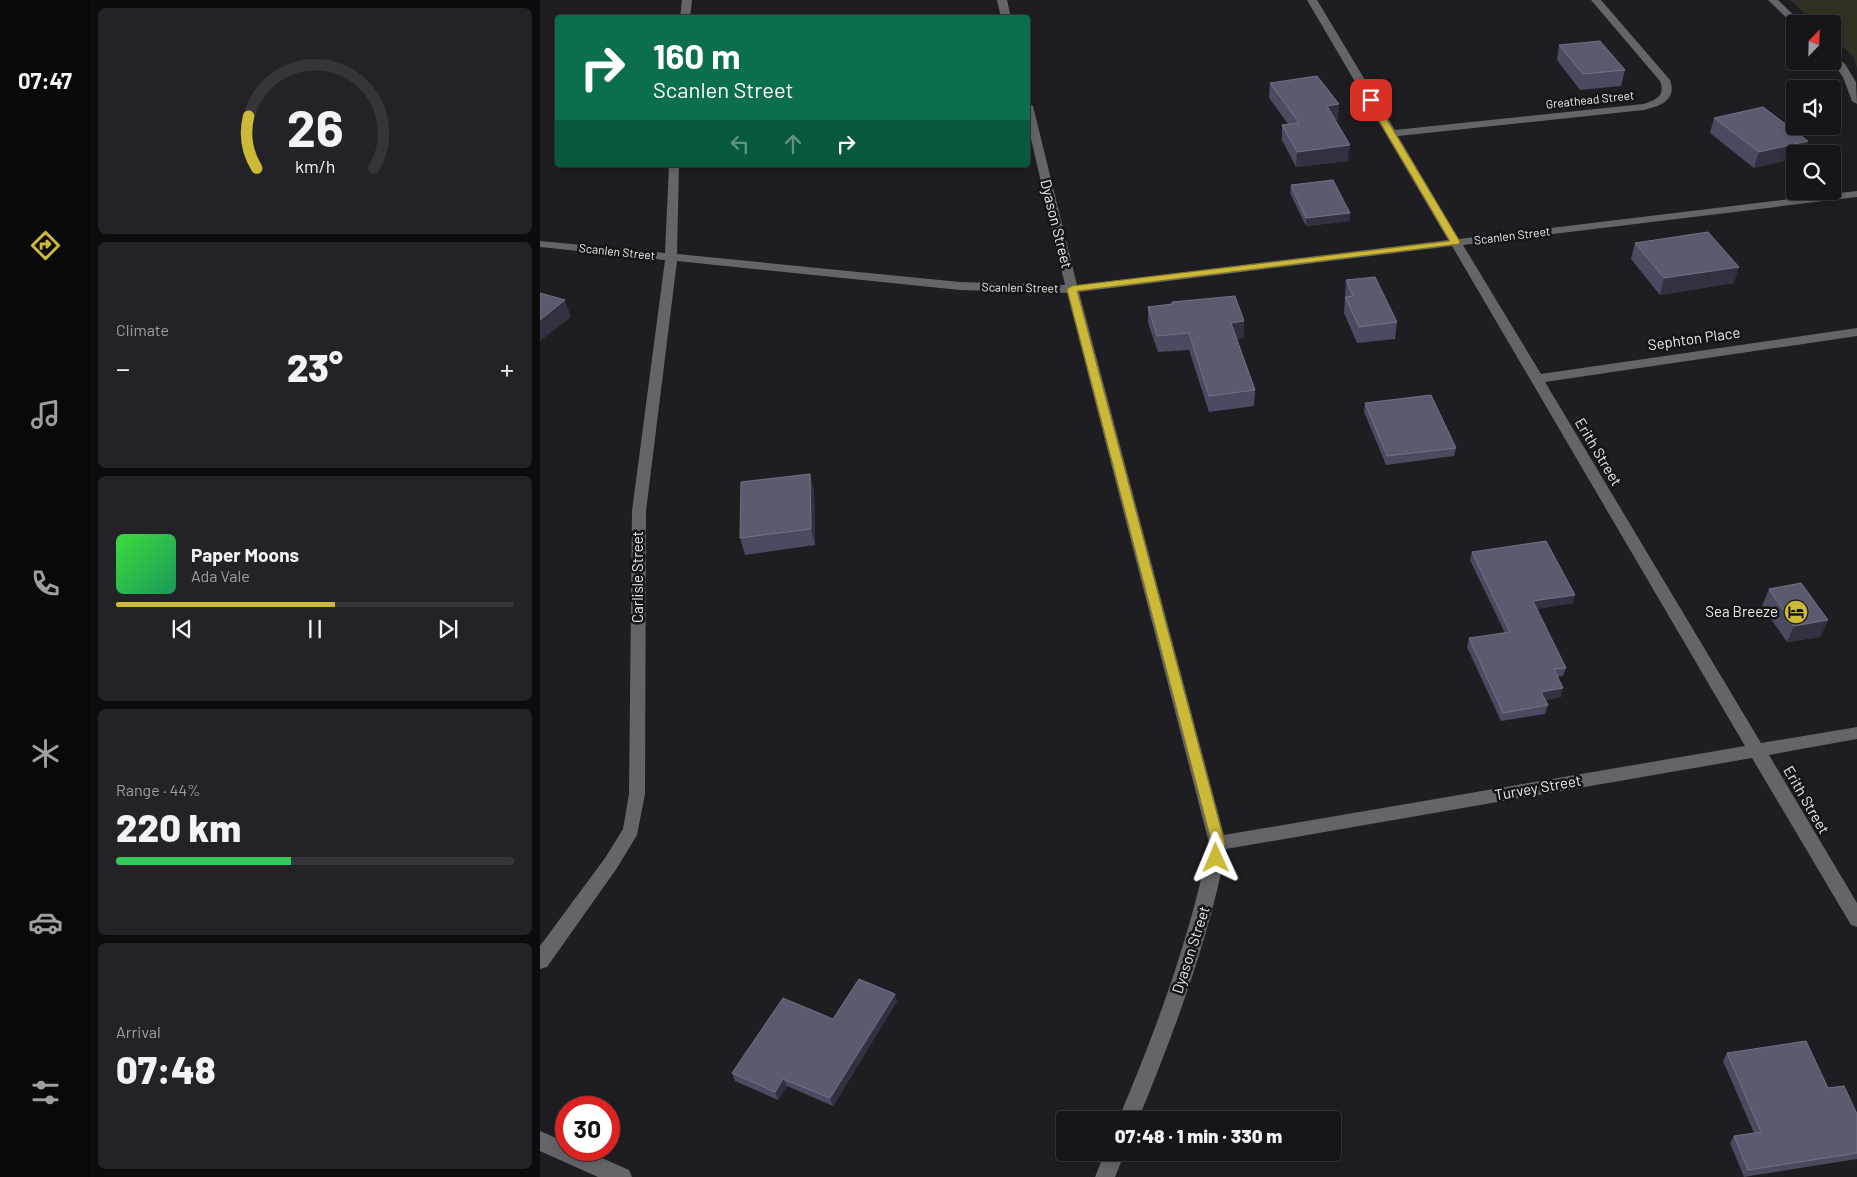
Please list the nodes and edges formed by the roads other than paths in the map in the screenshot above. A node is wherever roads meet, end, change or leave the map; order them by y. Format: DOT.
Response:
graph roads {
  1 [pos="687,0"];
  2 [pos="1002,0"];
  3 [pos="1312,0"];
  4 [pos="1596,0"];
  5 [pos="1773,0"];
  6 [pos="685,15"];
  7 [pos="1005,15"];
  8 [pos="1789,15"];
  9 [pos="1841,66"];
  10 [pos="1857,101"];
  11 [pos="1030,114"];
  12 [pos="1390,134"];
  13 [pos="674,167"];
  14 [pos="1857,194"];
  15 [pos="1456,242"];
  16 [pos="540,244"];
  17 [pos="671,258"];
  18 [pos="1072,289"];
  19 [pos="1857,332"];
  20 [pos="1536,379"];
  21 [pos="1857,733"];
  22 [pos="1757,749"];
  23 [pos="1218,844"];
  24 [pos="1857,919"];
  25 [pos="540,961"];
  26 [pos="1132,1111"];
  27 [pos="540,1140"];
  28 [pos="1111,1161"];
  29 [pos="592,1170"];
  30 [pos="622,1177"];
  31 [pos="1104,1177"];
  1 -- 6 [label="street"];
  2 -- 7 [label="street"];
  3 -- 12 [label="street, Erith Street"];
  4 -- 12 [label="street, Greathead Street"];
  5 -- 8 [label="street"];
  9 -- 10 [label="street"];
  11 -- 18 [label="street, Dyason Street"];
  12 -- 15 [label="street, Erith Street"];
  13 -- 17 [label="street, Carlisle Street"];
  14 -- 15 [label="street, Scanlen Street"];
  15 -- 18 [label="street, Scanlen Street"];
  15 -- 20 [label="street, Erith Street"];
  16 -- 17 [label="street, Scanlen Street"];
  17 -- 18 [label="street, Scanlen Street"];
  17 -- 25 [label="street, Carlisle Street"];
  18 -- 23 [label="street, Dyason Street"];
  19 -- 20 [label="street, Sephton Place"];
  20 -- 22 [label="street, Erith Street"];
  21 -- 22 [label="street, Turvey Street"];
  22 -- 23 [label="street, Turvey Street"];
  22 -- 24 [label="street, Erith Street"];
  23 -- 26 [label="street, Dyason Street"];
  27 -- 29 [label="street"];
  28 -- 31 [label="street"];
  29 -- 30 [label="street"];
}
